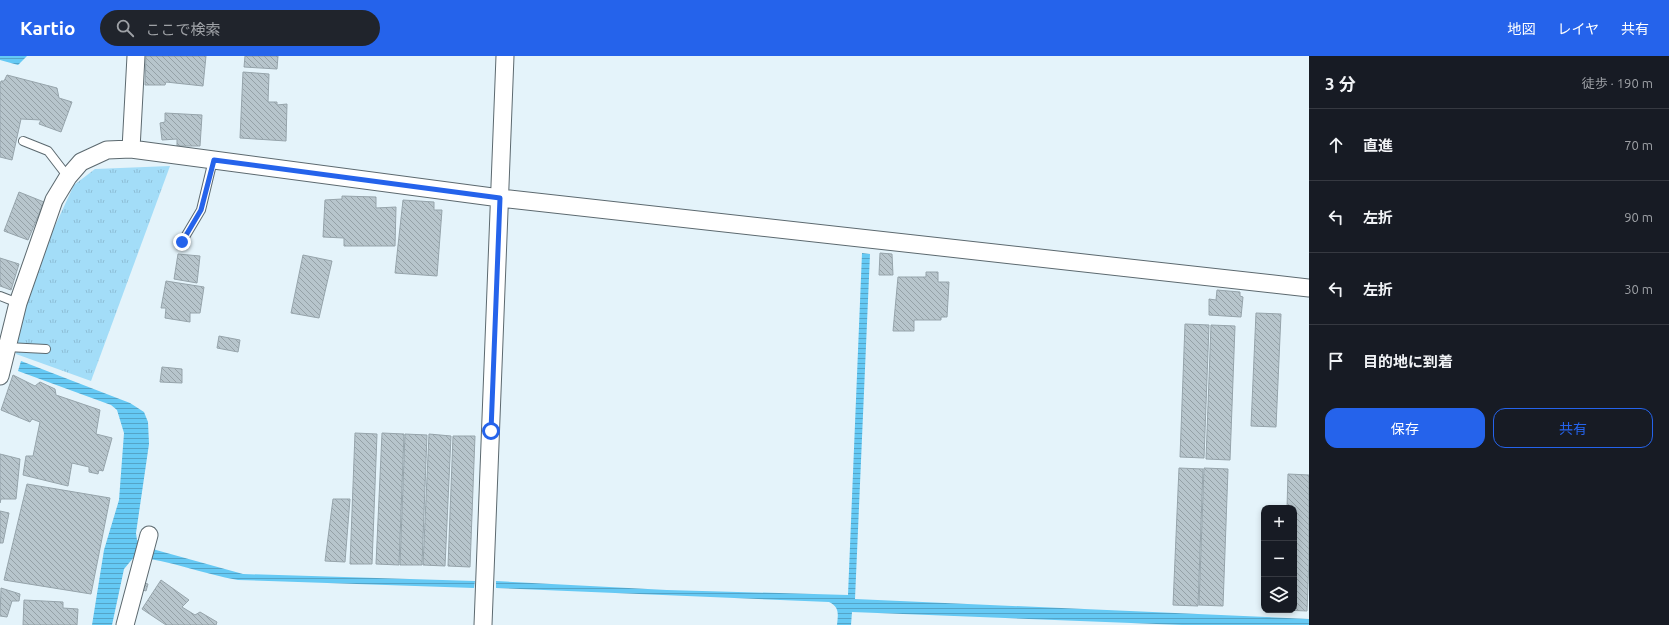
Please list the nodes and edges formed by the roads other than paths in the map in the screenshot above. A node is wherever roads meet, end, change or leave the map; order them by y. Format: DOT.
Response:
graph roads {
  1 [pos="136,56"];
  2 [pos="505,56"];
  3 [pos="24,141"];
  4 [pos="131,149"];
  5 [pos="214,160"];
  6 [pos="68,178"];
  7 [pos="500,198"];
  8 [pos="182,242"];
  9 [pos="1309,288"];
  10 [pos="0,296"];
  11 [pos="18,303"];
  12 [pos="7,347"];
  13 [pos="46,349"];
  14 [pos="0,376"];
  15 [pos="149,535"];
  16 [pos="126,625"];
  17 [pos="482,625"];
  1 -- 4 [label="street"];
  2 -- 7 [label="street"];
  3 -- 6 [label="lane"];
  4 -- 5 [label="street"];
  4 -- 6 [label="street"];
  5 -- 7 [label="street"];
  5 -- 8 [label="lane"];
  6 -- 11 [label="street"];
  7 -- 9 [label="street"];
  7 -- 17 [label="street"];
  10 -- 11 [label="lane"];
  11 -- 12 [label="street"];
  12 -- 13 [label="lane"];
  12 -- 14 [label="street"];
  15 -- 16 [label="street"];
}
